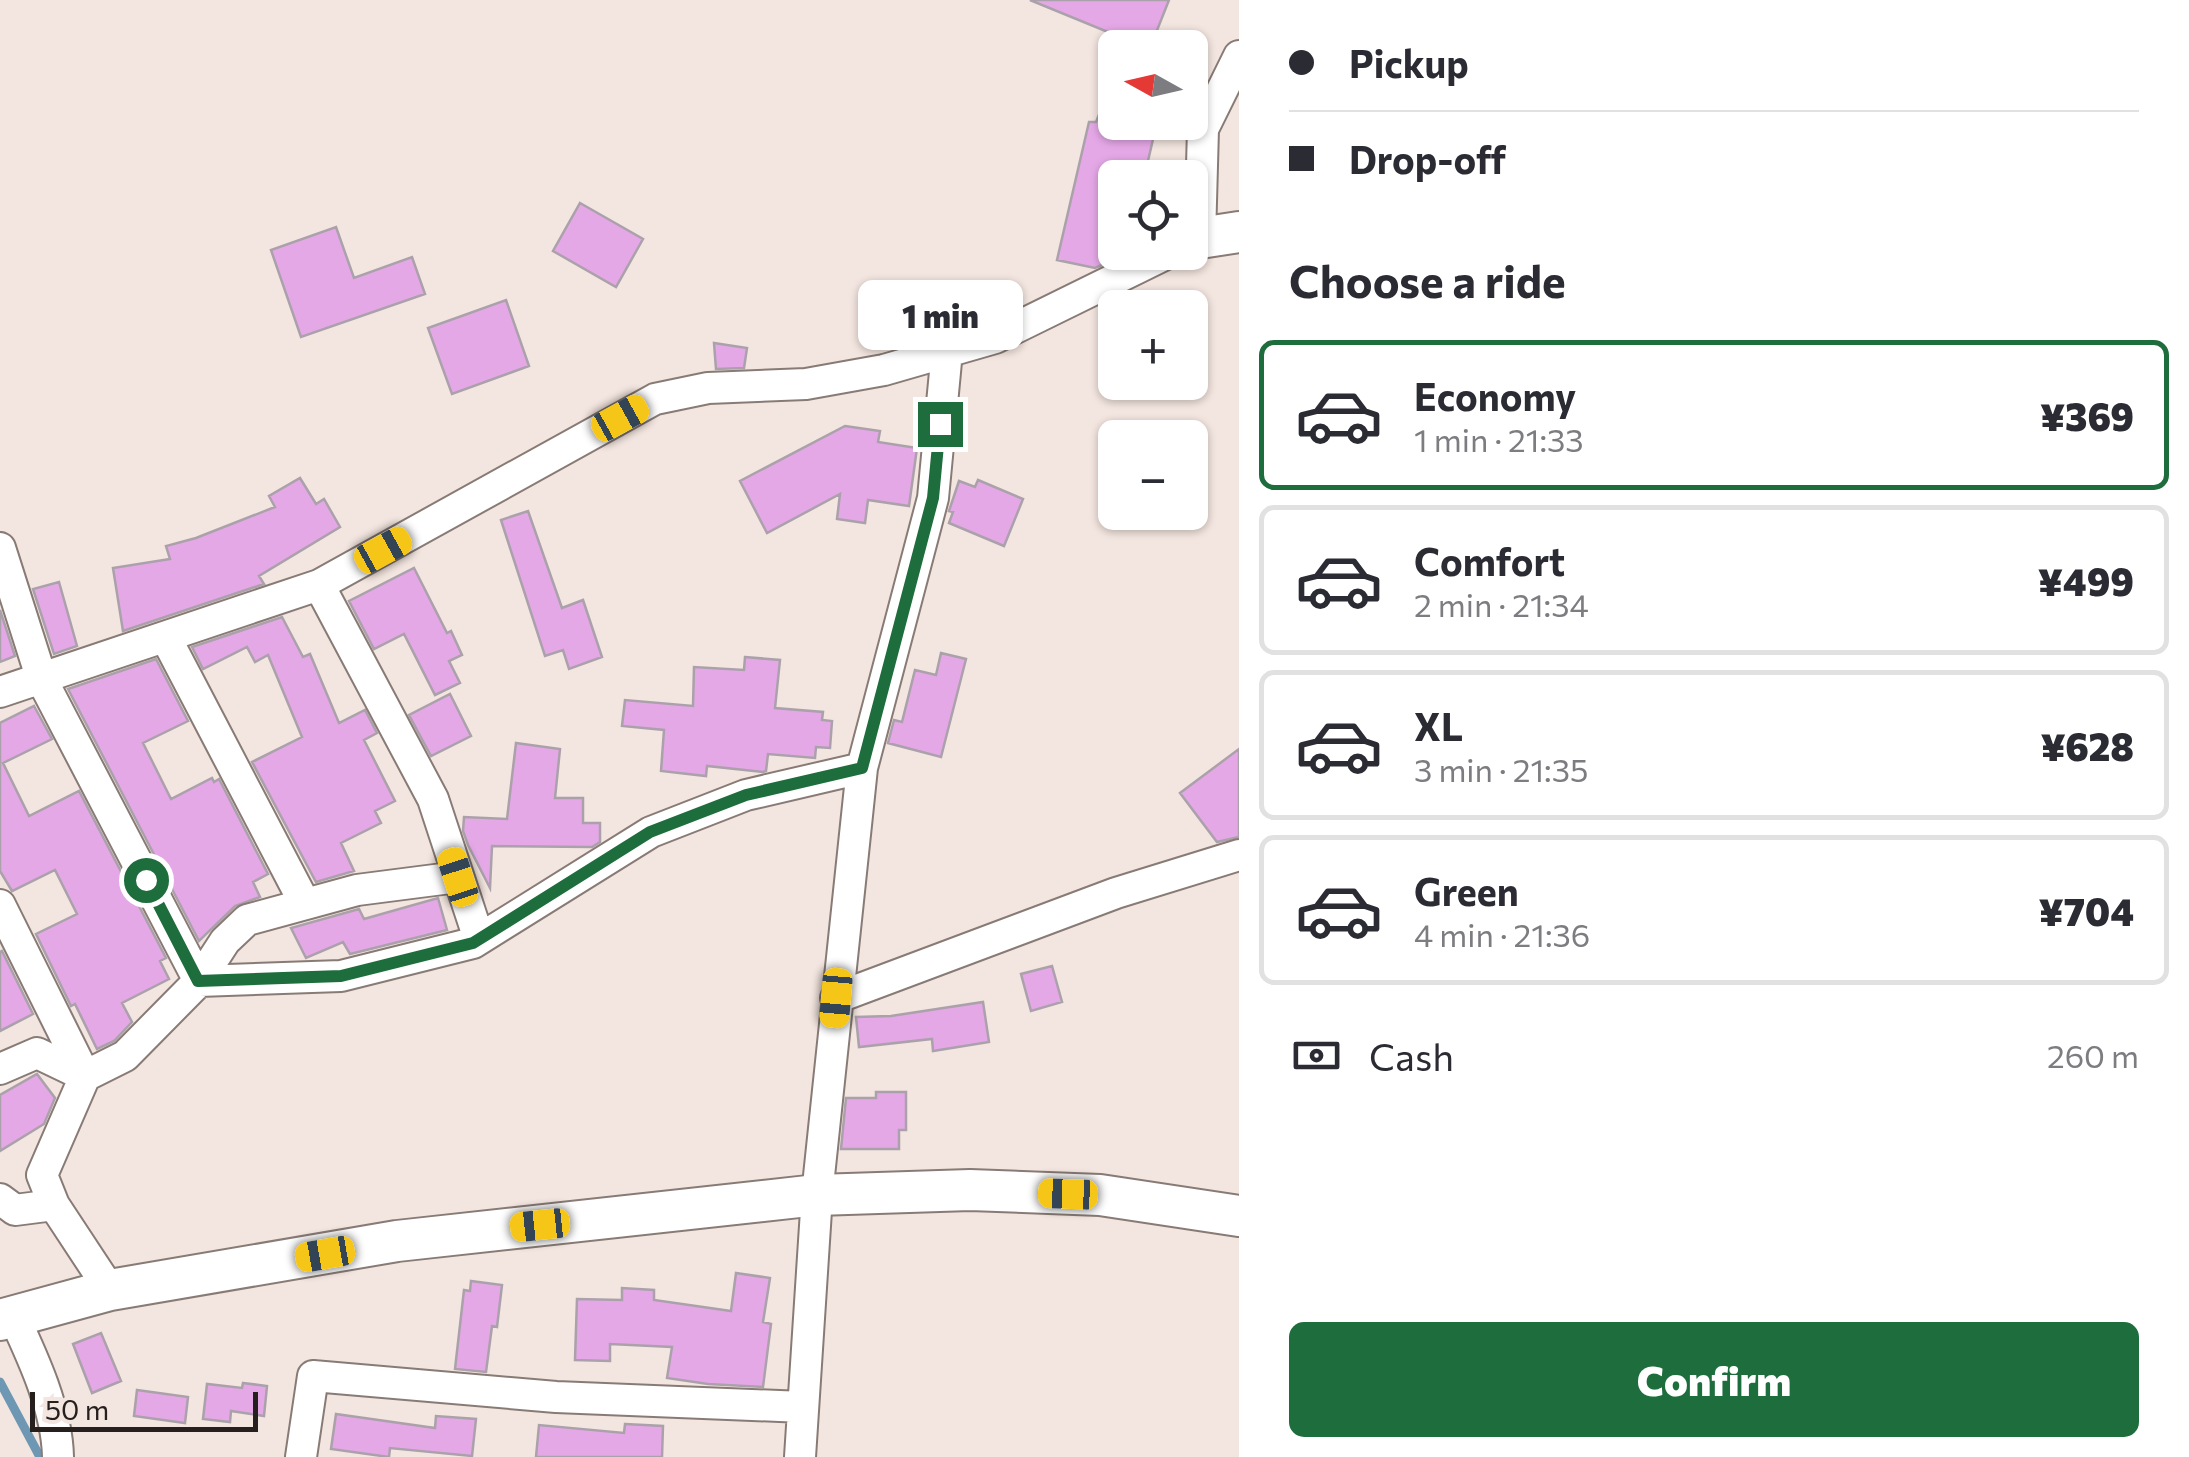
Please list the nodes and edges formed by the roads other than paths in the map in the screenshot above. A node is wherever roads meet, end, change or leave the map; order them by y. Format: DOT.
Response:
graph roads {
  1 [pos="1239,56"];
  2 [pos="1202,160"];
  3 [pos="1139,270"];
  4 [pos="947,351"];
  5 [pos="0,548"];
  6 [pos="319,585"];
  7 [pos="166,638"];
  8 [pos="42,680"];
  9 [pos="0,692"];
  10 [pos="862,768"];
  11 [pos="1239,855"];
  12 [pos="458,877"];
  13 [pos="304,902"];
  14 [pos="0,905"];
  15 [pos="480,938"];
  16 [pos="198,981"];
  17 [pos="836,998"];
  18 [pos="0,1069"];
  19 [pos="85,1076"];
  20 [pos="817,1194"];
  21 [pos="0,1198"];
  22 [pos="54,1206"];
  23 [pos="1239,1216"];
  24 [pos="110,1290"];
  25 [pos="6,1317"];
  26 [pos="803,1407"];
  27 [pos="58,1457"];
  28 [pos="301,1457"];
  29 [pos="800,1457"];
  1 -- 2 [label="street"];
  3 -- 4 [label="street"];
  4 -- 6 [label="street"];
  4 -- 10 [label="street"];
  5 -- 8 [label="street"];
  6 -- 7 [label="street"];
  6 -- 12 [label="street"];
  7 -- 8 [label="street"];
  7 -- 13 [label="street"];
  8 -- 9 [label="street"];
  8 -- 16 [label="street"];
  10 -- 15 [label="street"];
  10 -- 17 [label="street"];
  11 -- 17 [label="street"];
  12 -- 13 [label="street"];
  12 -- 15 [label="street"];
  13 -- 16 [label="street"];
  14 -- 19 [label="street"];
  15 -- 16 [label="street"];
  16 -- 19 [label="street"];
  17 -- 20 [label="street"];
  18 -- 19 [label="street"];
  19 -- 22 [label="street"];
  20 -- 23 [label="street"];
  20 -- 24 [label="street"];
  20 -- 26 [label="street"];
  21 -- 22 [label="street"];
  22 -- 24 [label="street"];
  24 -- 25 [label="street"];
  25 -- 27 [label="street"];
  26 -- 28 [label="street"];
  26 -- 29 [label="street"];
}
